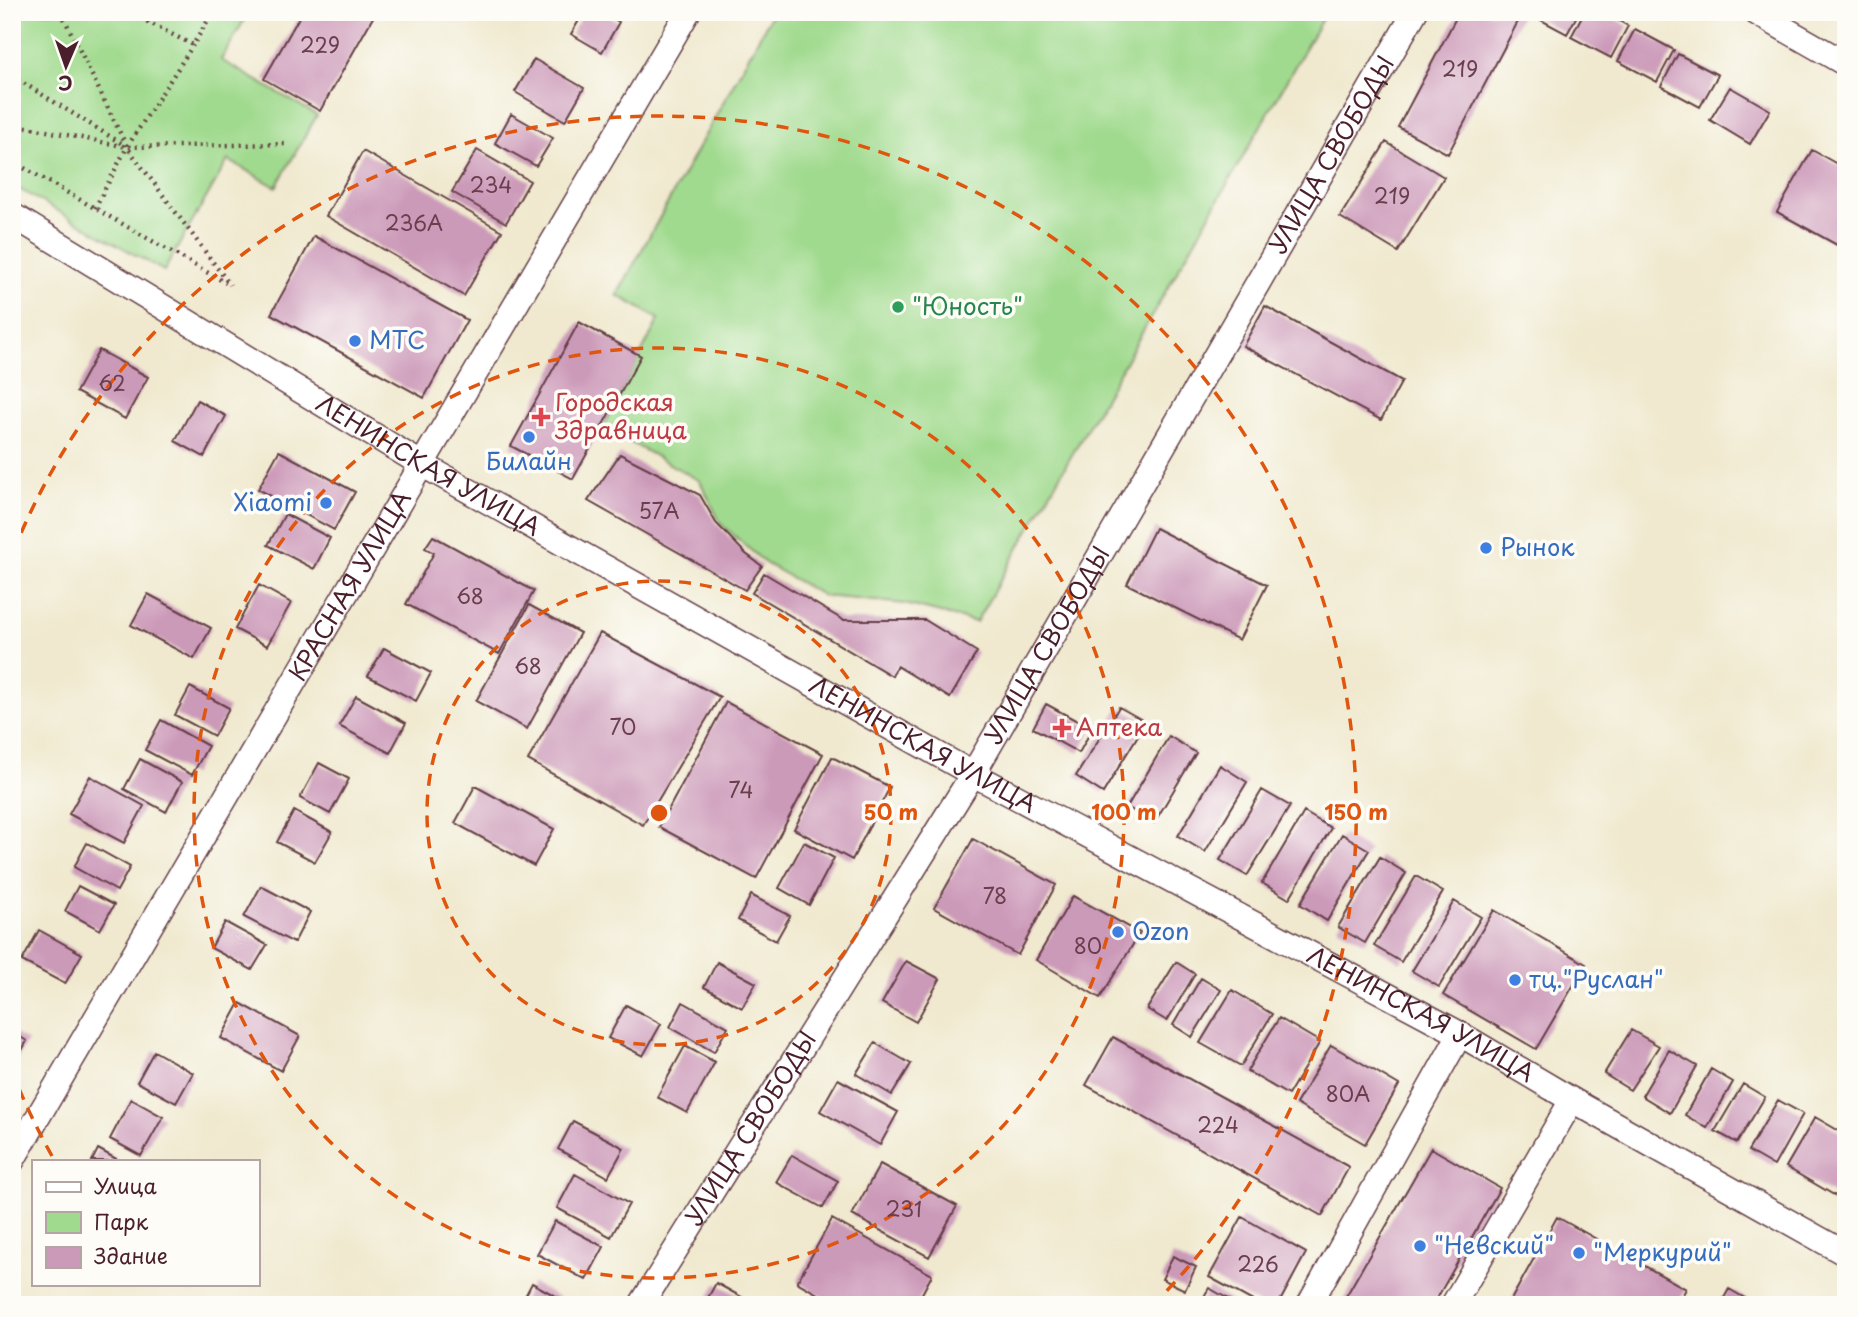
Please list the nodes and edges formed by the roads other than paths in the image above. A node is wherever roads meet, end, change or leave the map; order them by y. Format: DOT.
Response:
graph roads {
  1 [pos="688,12"];
  2 [pos="1415,12"];
  3 [pos="1755,12"];
  4 [pos="1846,64"];
  5 [pos="12,215"];
  6 [pos="423,465"];
  7 [pos="973,774"];
  8 [pos="1460,1034"];
  9 [pos="1572,1100"];
  10 [pos="12,1161"];
  11 [pos="1846,1254"];
  12 [pos="641,1305"];
  13 [pos="1309,1305"];
  14 [pos="1453,1305"];
  1 -- 6 [label="street, КРАСНАЯ УЛИЦА"];
  2 -- 7 [label="street, УЛИЦА СВОБОДЫ"];
  3 -- 4 [label="street"];
  5 -- 6 [label="street, ЛЕНИНСКАЯ УЛИЦА"];
  6 -- 7 [label="street, ЛЕНИНСКАЯ УЛИЦА"];
  6 -- 10 [label="street, КРАСНАЯ УЛИЦА"];
  7 -- 8 [label="street, ЛЕНИНСКАЯ УЛИЦА"];
  7 -- 12 [label="street, УЛИЦА СВОБОДЫ"];
  8 -- 9 [label="street, ЛЕНИНСКАЯ УЛИЦА"];
  8 -- 13 [label="street"];
  9 -- 11 [label="street, ЛЕНИНСКАЯ УЛИЦА"];
  9 -- 14 [label="street"];
}
